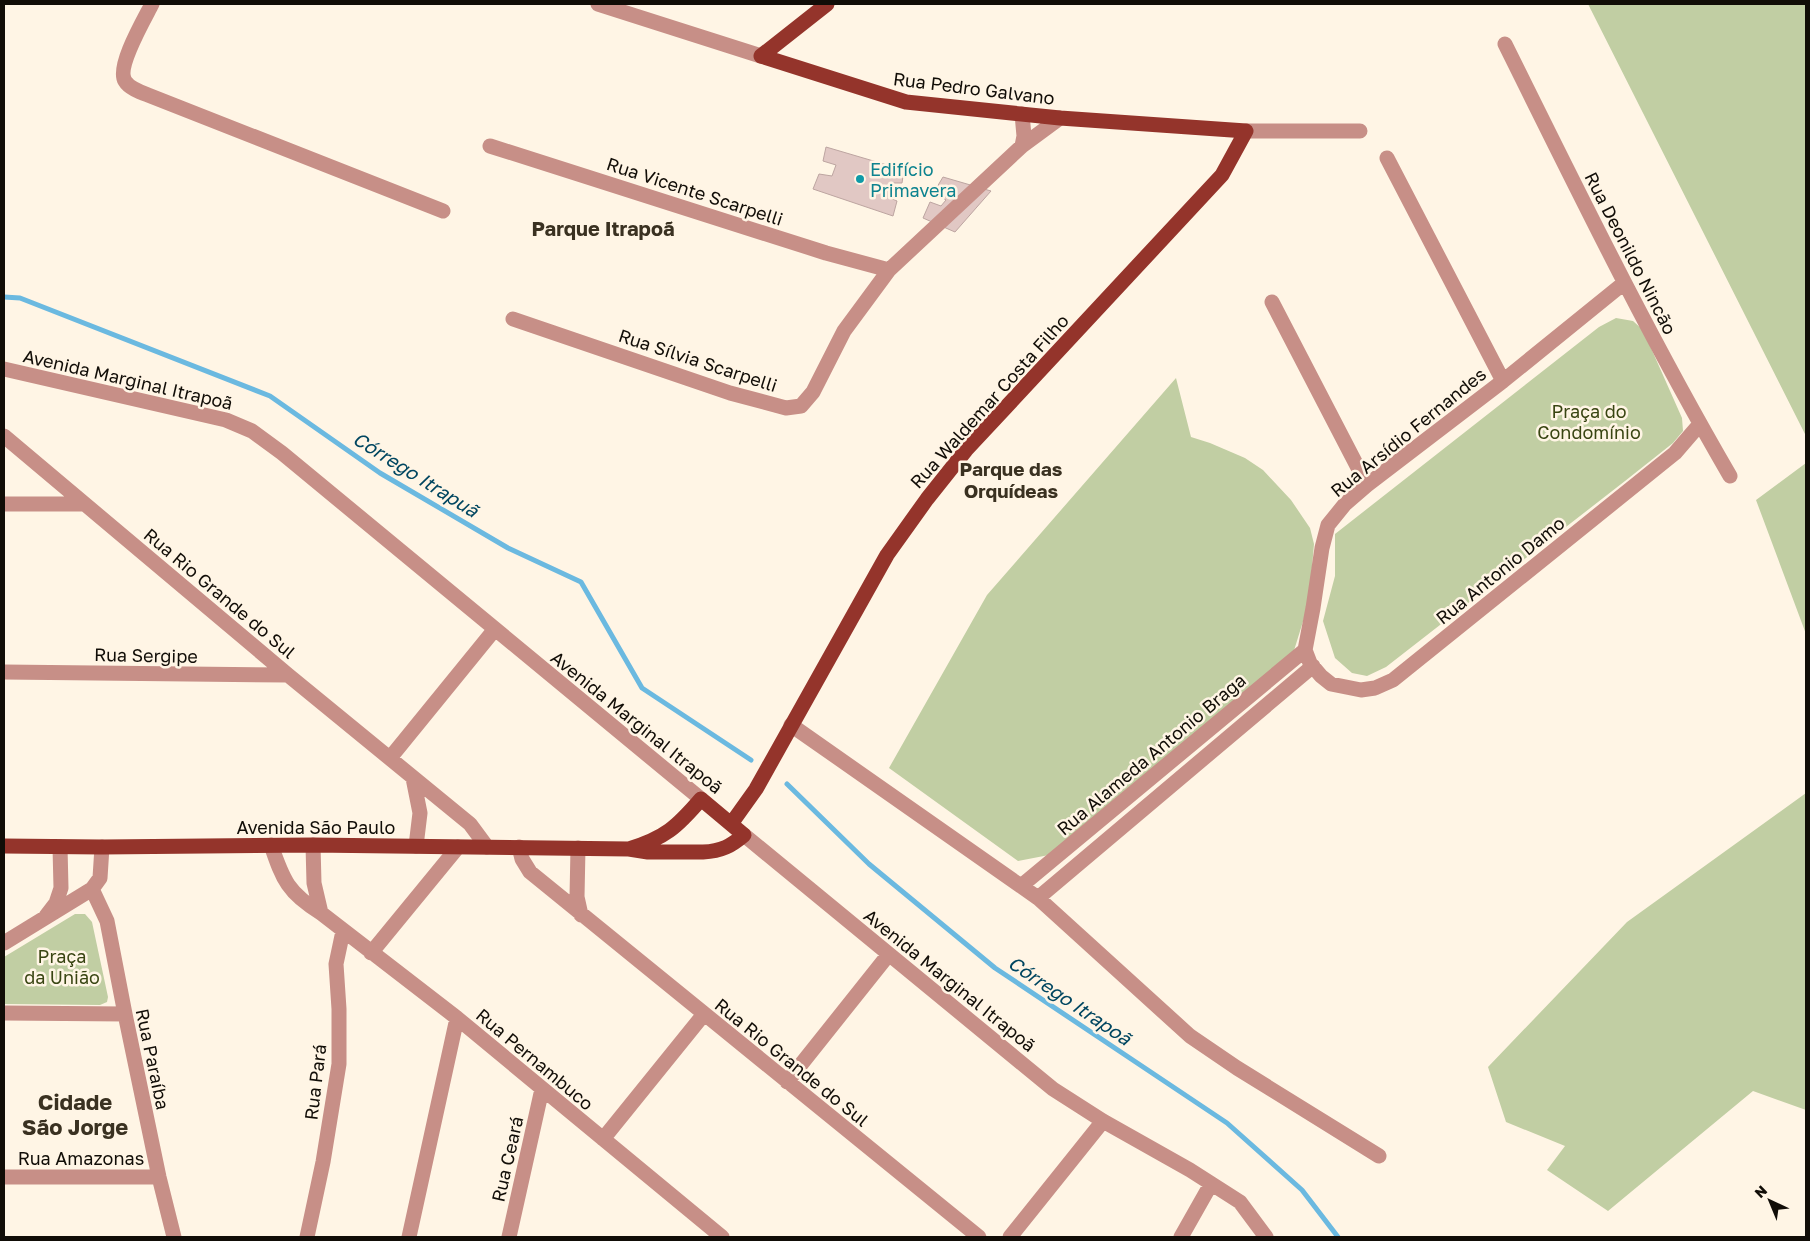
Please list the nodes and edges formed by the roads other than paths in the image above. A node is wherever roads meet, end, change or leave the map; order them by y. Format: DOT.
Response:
graph roads {
  1 [pos="152,4"];
  2 [pos="602,4"];
  3 [pos="827,4"];
  4 [pos="1505,44"];
  5 [pos="761,56"];
  6 [pos="1022,114"];
  7 [pos="1060,118"];
  8 [pos="1246,131"];
  9 [pos="1360,131"];
  10 [pos="490,146"];
  11 [pos="1022,146"];
  12 [pos="1387,158"];
  13 [pos="443,211"];
  14 [pos="889,270"];
  15 [pos="1624,283"];
  16 [pos="1272,302"];
  17 [pos="513,319"];
  18 [pos="4,369"];
  19 [pos="1502,381"];
  20 [pos="1700,424"];
  21 [pos="4,436"];
  22 [pos="1730,476"];
  23 [pos="1367,485"];
  24 [pos="4,504"];
  25 [pos="83,504"];
  26 [pos="495,629"];
  27 [pos="1309,660"];
  28 [pos="4,672"];
  29 [pos="288,675"];
  30 [pos="791,725"];
  31 [pos="390,758"];
  32 [pos="413,778"];
  33 [pos="701,799"];
  34 [pos="731,824"];
  35 [pos="744,835"];
  36 [pos="271,845"];
  37 [pos="312,845"];
  38 [pos="4,846"];
  39 [pos="416,846"];
  40 [pos="60,847"];
  41 [pos="102,847"];
  42 [pos="458,847"];
  43 [pos="487,847"];
  44 [pos="519,847"];
  45 [pos="578,848"];
  46 [pos="629,849"];
  47 [pos="1021,886"];
  48 [pos="92,890"];
  49 [pos="1038,898"];
  50 [pos="321,913"];
  51 [pos="581,915"];
  52 [pos="45,918"];
  53 [pos="343,931"];
  54 [pos="4,943"];
  55 [pos="371,953"];
  56 [pos="889,954"];
  57 [pos="4,1013"];
  58 [pos="125,1014"];
  59 [pos="704,1014"];
  60 [pos="457,1018"];
  61 [pos="787,1082"];
  62 [pos="542,1089"];
  63 [pos="1103,1121"];
  64 [pos="603,1139"];
  65 [pos="1379,1156"];
  66 [pos="4,1177"];
  67 [pos="159,1177"];
  68 [pos="1211,1184"];
  69 [pos="706,1231"];
  70 [pos="174,1237"];
  71 [pos="307,1237"];
  72 [pos="409,1237"];
  73 [pos="509,1237"];
  74 [pos="722,1237"];
  75 [pos="978,1237"];
  76 [pos="1010,1237"];
  77 [pos="1181,1237"];
  78 [pos="1266,1237"];
  1 -- 13 [label="street"];
  2 -- 5 [label="street, Rua Pedro Galvano"];
  3 -- 5 [label="main road"];
  4 -- 15 [label="street, Rua Deonildo Nincão"];
  5 -- 6 [label="main road, Rua Pedro Galvano"];
  6 -- 7 [label="main road, Rua Pedro Galvano"];
  6 -- 11 [label="street"];
  7 -- 8 [label="main road, Rua Pedro Galvano"];
  7 -- 11 [label="street, Rua Sílvia Scarpelli"];
  8 -- 9 [label="street, Rua Pedro Galvano"];
  8 -- 30 [label="main road, Rua Waldemar Costa Filho"];
  10 -- 14 [label="street, Rua Vicente Scarpelli"];
  11 -- 14 [label="street, Rua Sílvia Scarpelli"];
  12 -- 19 [label="street"];
  14 -- 17 [label="street, Rua Sílvia Scarpelli"];
  15 -- 19 [label="street, Rua Arsídio Fernandes"];
  15 -- 20 [label="street, Rua Deonildo Nincão"];
  16 -- 23 [label="street"];
  18 -- 26 [label="street, Avenida Marginal Itrapoã"];
  19 -- 23 [label="street, Rua Arsídio Fernandes"];
  20 -- 22 [label="street, Rua Deonildo Nincão"];
  20 -- 27 [label="street, Rua Antonio Damo"];
  21 -- 25 [label="street, Rua Rio Grande do Sul"];
  23 -- 27 [label="street, Rua Arsídio Fernandes"];
  24 -- 25 [label="street"];
  25 -- 29 [label="street, Rua Rio Grande do Sul"];
  26 -- 31 [label="street"];
  26 -- 33 [label="street, Avenida Marginal Itrapoã"];
  27 -- 47 [label="street, Rua Alameda Antonio Braga"];
  27 -- 49 [label="street, Rua Alameda Antonio Braga"];
  28 -- 29 [label="street, Rua Sergipe"];
  29 -- 31 [label="street, Rua Rio Grande do Sul"];
  30 -- 34 [label="main road, Rua Waldemar Costa Filho"];
  30 -- 47 [label="street"];
  31 -- 32 [label="street, Rua Rio Grande do Sul"];
  32 -- 39 [label="street"];
  32 -- 43 [label="street, Rua Rio Grande do Sul"];
  33 -- 34 [label="main road, Avenida Marginal Itrapoã"];
  33 -- 46 [label="main road, Avenida São Paulo"];
  34 -- 35 [label="main road, Avenida Marginal Itrapoã"];
  35 -- 46 [label="main road, Avenida São Paulo"];
  35 -- 56 [label="street, Avenida Marginal Itrapoã"];
  36 -- 37 [label="main road, Avenida São Paulo"];
  36 -- 41 [label="main road, Avenida São Paulo"];
  36 -- 50 [label="street, Rua Pernambuco"];
  37 -- 39 [label="main road, Avenida São Paulo"];
  37 -- 50 [label="street"];
  38 -- 40 [label="main road, Avenida São Paulo"];
  39 -- 42 [label="main road, Avenida São Paulo"];
  40 -- 41 [label="main road, Avenida São Paulo"];
  40 -- 52 [label="street"];
  41 -- 48 [label="street"];
  42 -- 43 [label="main road, Avenida São Paulo"];
  42 -- 55 [label="street"];
  43 -- 44 [label="main road, Avenida São Paulo"];
  44 -- 45 [label="main road, Avenida São Paulo"];
  44 -- 51 [label="street, Rua Rio Grande do Sul"];
  45 -- 46 [label="main road, Avenida São Paulo"];
  45 -- 51 [label="street"];
  47 -- 49 [label="street"];
  48 -- 52 [label="street"];
  48 -- 58 [label="street, Rua Paraíba"];
  49 -- 65 [label="street"];
  50 -- 53 [label="street, Rua Pernambuco"];
  51 -- 59 [label="street, Rua Rio Grande do Sul"];
  52 -- 54 [label="street"];
  53 -- 55 [label="street, Rua Pernambuco"];
  53 -- 71 [label="street, Rua Pará"];
  55 -- 60 [label="street, Rua Pernambuco"];
  56 -- 61 [label="street"];
  56 -- 63 [label="street, Avenida Marginal Itrapoã"];
  57 -- 58 [label="street"];
  58 -- 67 [label="street, Rua Paraíba"];
  59 -- 61 [label="street, Rua Rio Grande do Sul"];
  59 -- 64 [label="street"];
  60 -- 62 [label="street, Rua Pernambuco"];
  60 -- 72 [label="street"];
  61 -- 75 [label="street, Rua Rio Grande do Sul"];
  62 -- 64 [label="street, Rua Pernambuco"];
  62 -- 73 [label="street, Rua Ceará"];
  63 -- 68 [label="street, Avenida Marginal Itrapoã"];
  63 -- 76 [label="street"];
  64 -- 69 [label="street, Rua Pernambuco"];
  66 -- 67 [label="street, Rua Amazonas"];
  67 -- 70 [label="street, Rua Paraíba"];
  68 -- 77 [label="street"];
  68 -- 78 [label="street, Avenida Marginal Itrapoã"];
  69 -- 74 [label="street, Rua Pernambuco"];
}
